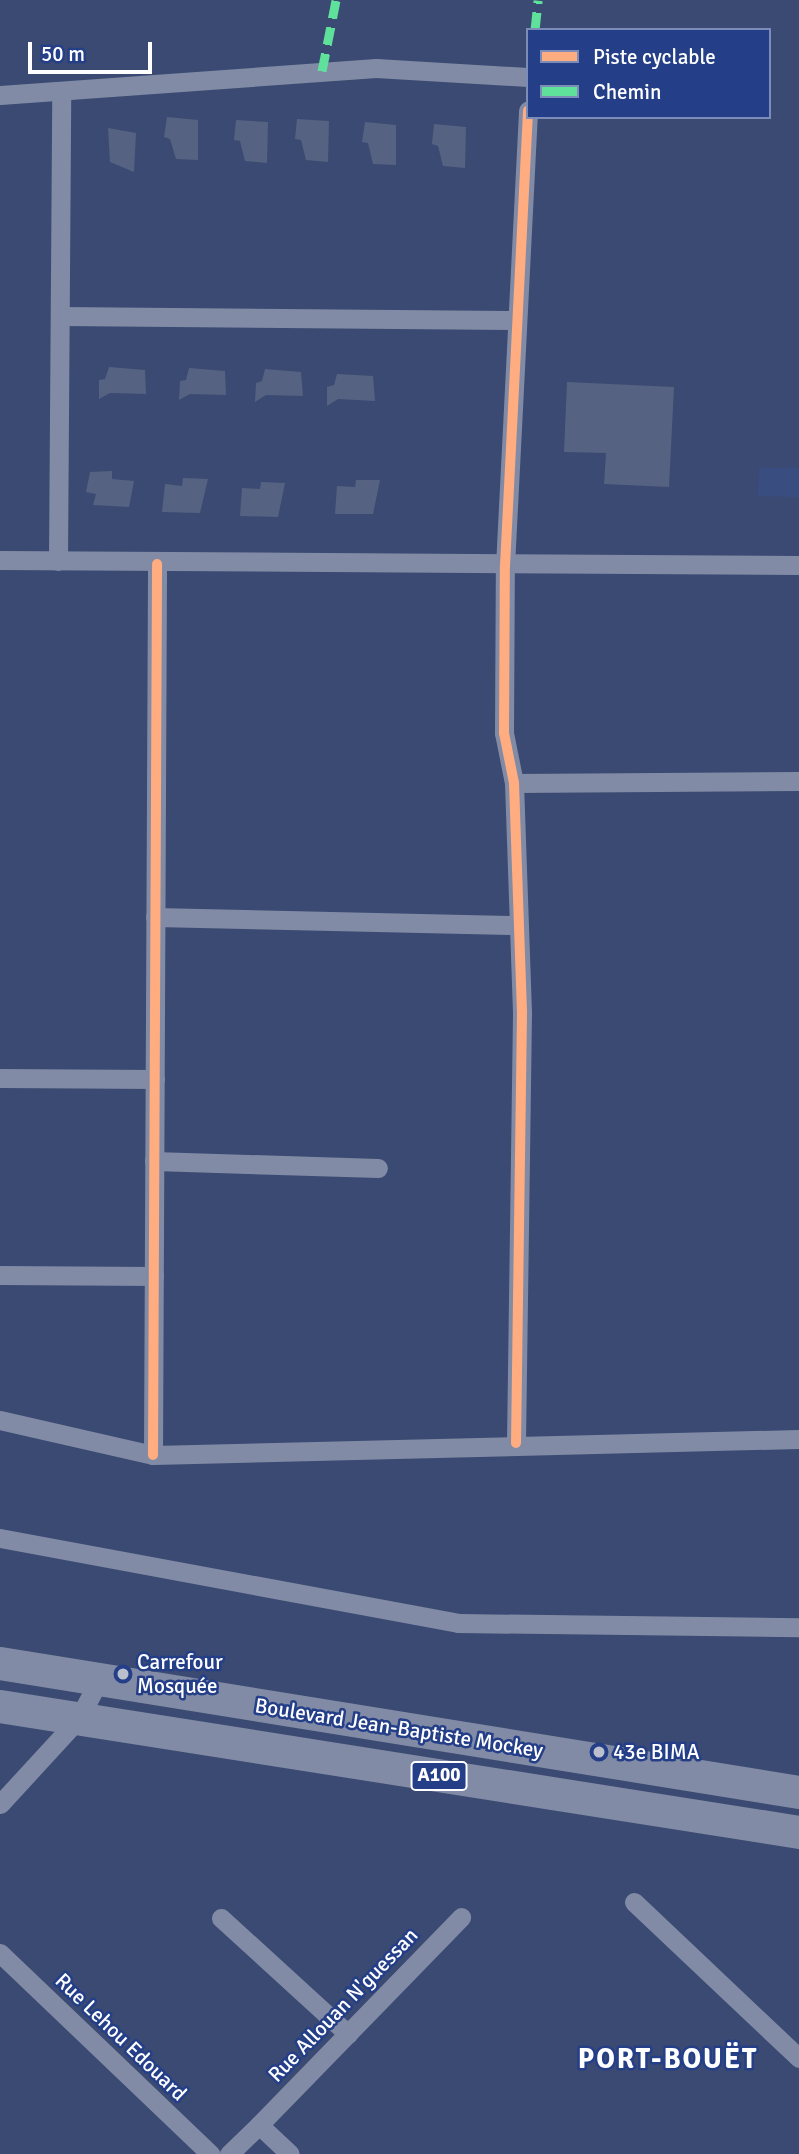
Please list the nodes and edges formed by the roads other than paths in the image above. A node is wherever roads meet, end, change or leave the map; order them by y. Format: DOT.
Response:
graph roads {
  1 [pos="526,77"];
  2 [pos="61,91"];
  3 [pos="0,95"];
  4 [pos="527,119"];
  5 [pos="60,316"];
  6 [pos="514,320"];
  7 [pos="0,560"];
  8 [pos="58,561"];
  9 [pos="157,564"];
  10 [pos="799,565"];
  11 [pos="505,566"];
  12 [pos="799,782"];
  13 [pos="514,783"];
  14 [pos="155,917"];
  15 [pos="518,925"];
  16 [pos="0,1078"];
  17 [pos="155,1079"];
  18 [pos="154,1161"];
  19 [pos="377,1168"];
  20 [pos="0,1275"];
  21 [pos="154,1276"];
  22 [pos="0,1420"];
  23 [pos="799,1439"];
  24 [pos="516,1443"];
  25 [pos="153,1455"];
  26 [pos="0,1538"];
  27 [pos="799,1627"];
  28 [pos="0,1663"];
  29 [pos="99,1680"];
  30 [pos="0,1706"];
  31 [pos="79,1718"];
  32 [pos="799,1791"];
  33 [pos="0,1804"];
  34 [pos="799,1832"];
  35 [pos="634,1902"];
  36 [pos="461,1917"];
  37 [pos="221,1918"];
  38 [pos="0,1953"];
  39 [pos="348,2034"];
  40 [pos="799,2058"];
  41 [pos="259,2125"];
  42 [pos="210,2154"];
  43 [pos="229,2154"];
  44 [pos="290,2154"];
  1 -- 2 [label="street"];
  2 -- 3 [label="street"];
  2 -- 5 [label="street"];
  4 -- 6 [label="street"];
  5 -- 6 [label="street"];
  5 -- 8 [label="street"];
  6 -- 11 [label="street"];
  7 -- 8 [label="street"];
  8 -- 9 [label="street"];
  9 -- 11 [label="street"];
  9 -- 14 [label="street"];
  10 -- 11 [label="street"];
  11 -- 13 [label="street"];
  12 -- 13 [label="street"];
  13 -- 15 [label="street"];
  14 -- 15 [label="street"];
  14 -- 17 [label="street"];
  15 -- 24 [label="street"];
  16 -- 17 [label="street"];
  17 -- 18 [label="street"];
  18 -- 19 [label="street"];
  18 -- 21 [label="street"];
  20 -- 21 [label="street"];
  21 -- 25 [label="street"];
  22 -- 25 [label="street"];
  23 -- 24 [label="street"];
  24 -- 25 [label="street"];
  26 -- 27 [label="street"];
  28 -- 29 [label="highway, Boulevard Jean-Baptiste Mockey / A100"];
  29 -- 31 [label="street"];
  29 -- 32 [label="highway, Boulevard Jean-Baptiste Mockey / A100"];
  30 -- 31 [label="highway, Boulevard Jean-Baptiste Mockey / A100"];
  31 -- 33 [label="street"];
  31 -- 34 [label="highway, Boulevard Jean-Baptiste Mockey / A100"];
  35 -- 40 [label="street"];
  36 -- 39 [label="street, Rue Allouan N'guessan"];
  37 -- 39 [label="street"];
  38 -- 42 [label="street, Rue Lehou Edouard"];
  39 -- 41 [label="street, Rue Allouan N'guessan"];
  41 -- 43 [label="street, Rue Allouan N'guessan"];
  41 -- 44 [label="street"];
}
